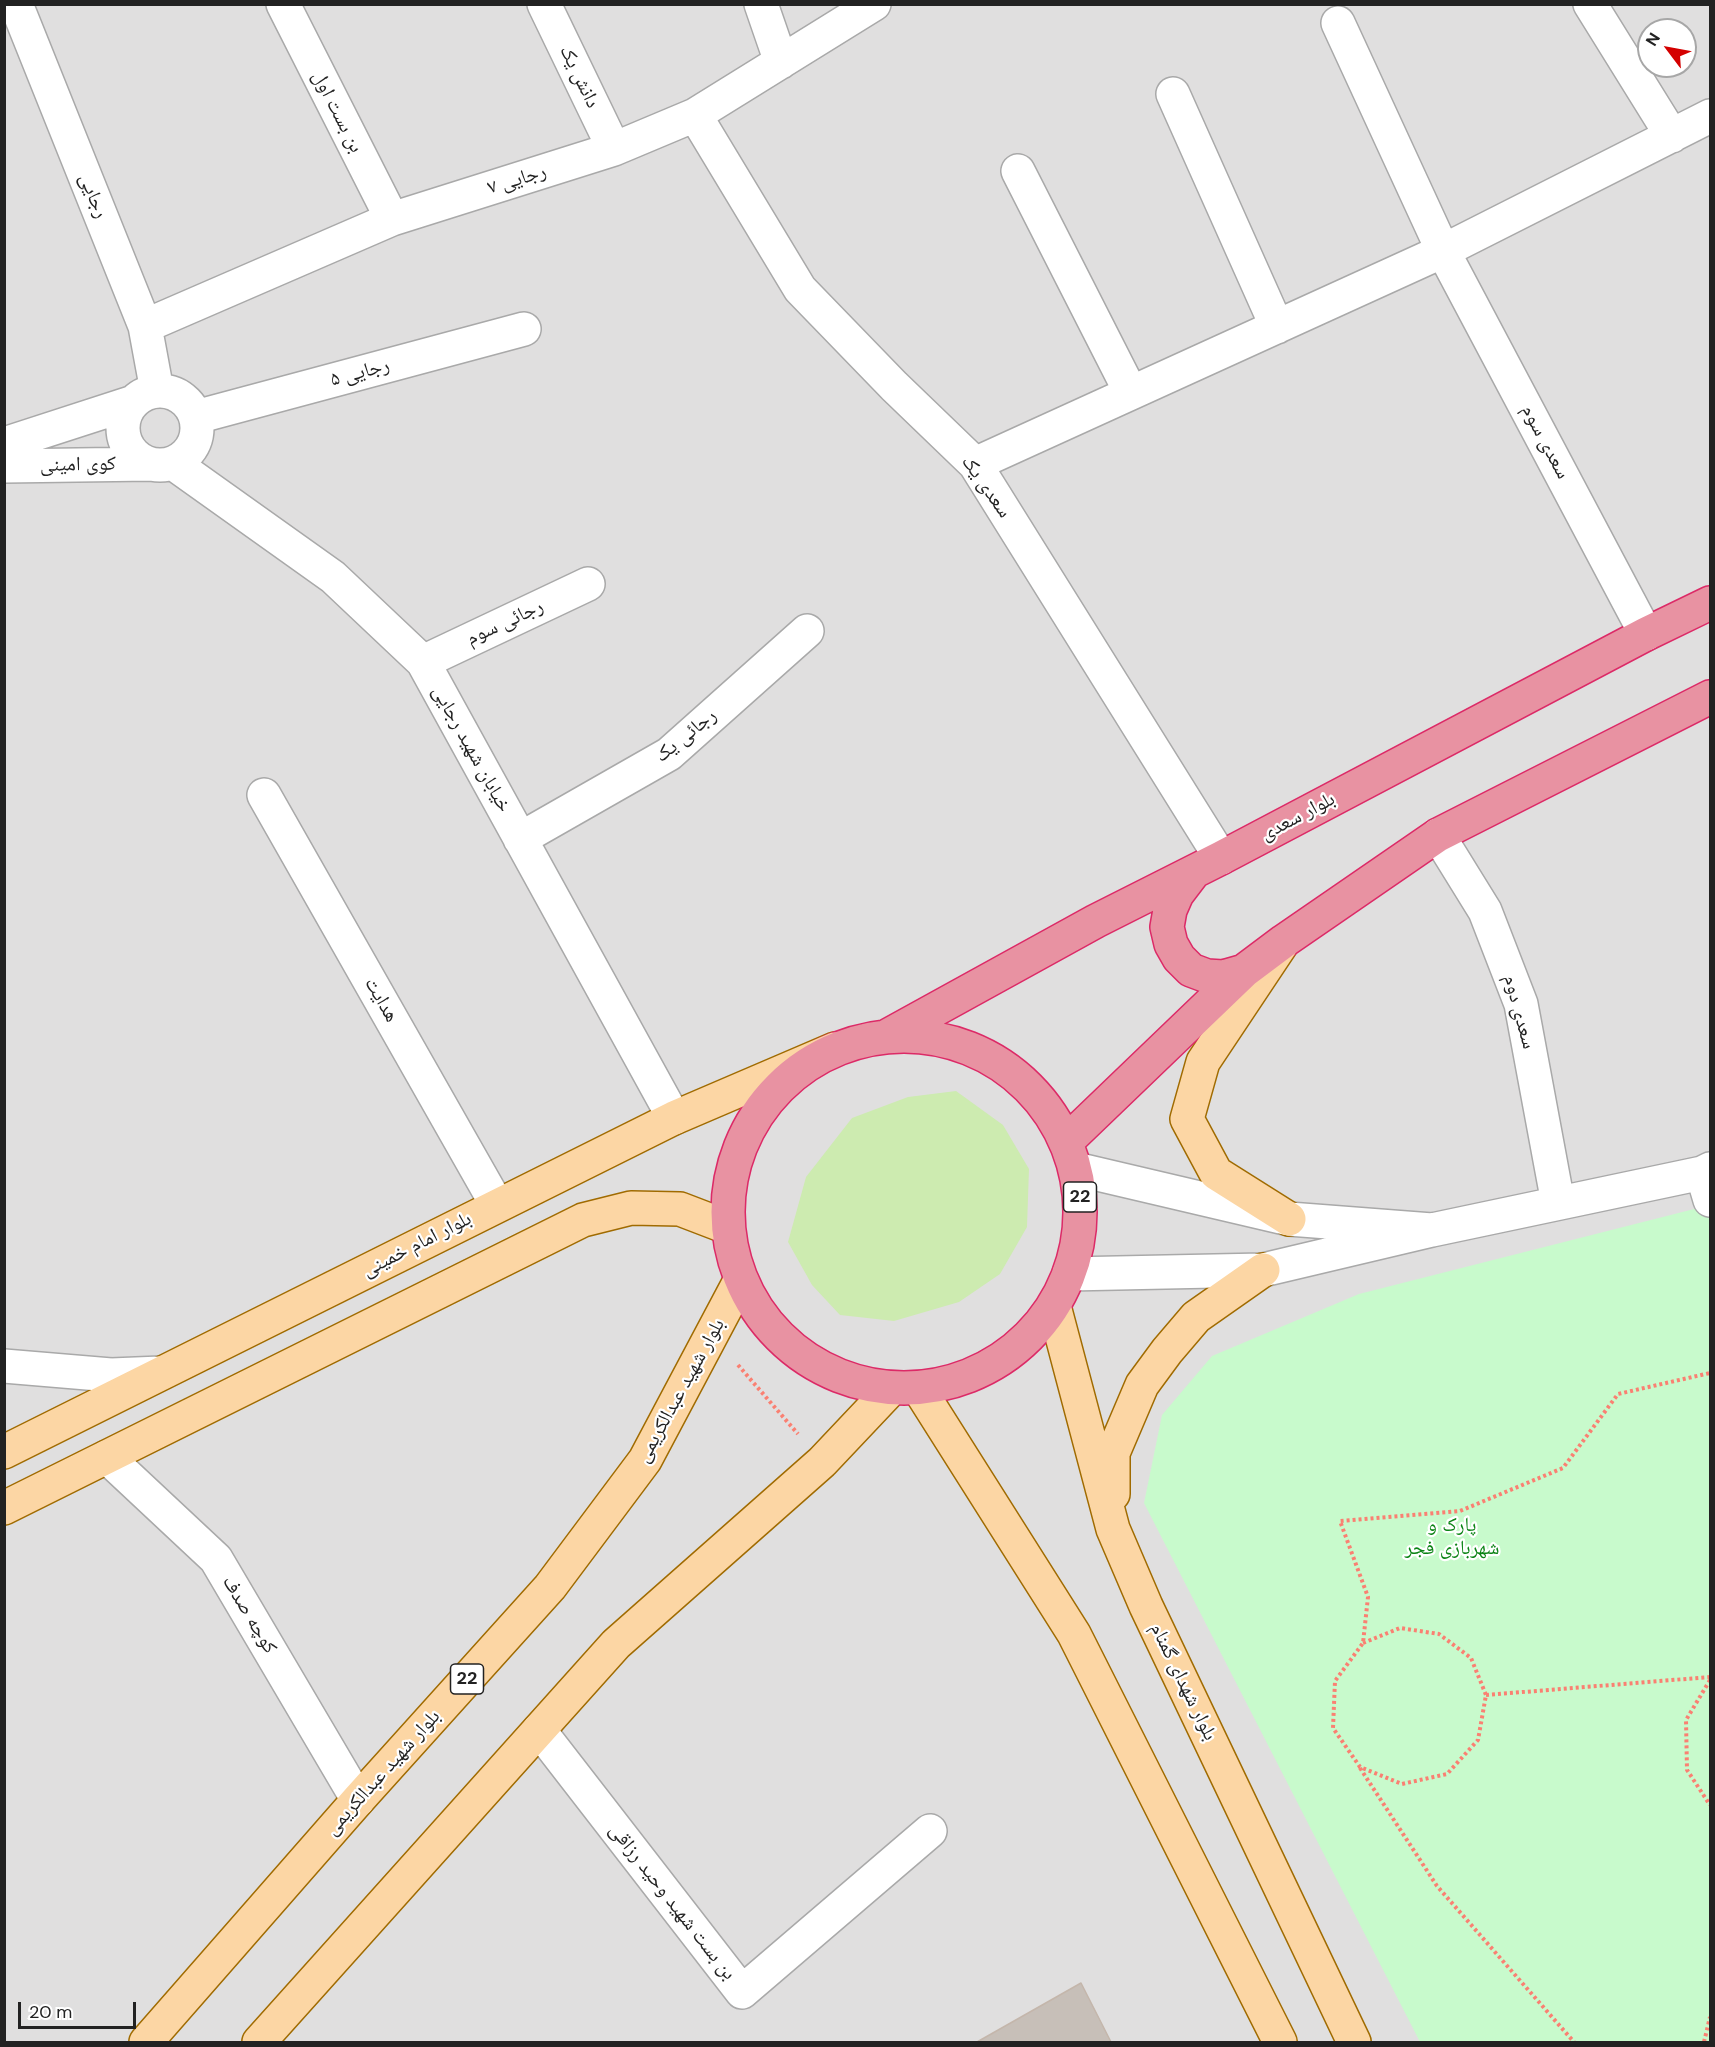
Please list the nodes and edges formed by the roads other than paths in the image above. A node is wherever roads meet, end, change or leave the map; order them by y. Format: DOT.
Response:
graph roads {
  1 [pos="16,4"];
  2 [pos="283,4"];
  3 [pos="544,4"];
  4 [pos="761,4"];
  5 [pos="874,4"];
  6 [pos="1590,4"];
  7 [pos="1338,23"];
  8 [pos="781,63"];
  9 [pos="1173,94"];
  10 [pos="696,115"];
  11 [pos="1710,116"];
  12 [pos="1672,136"];
  13 [pos="614,149"];
  14 [pos="1018,171"];
  15 [pos="392,219"];
  16 [pos="1443,251"];
  17 [pos="145,326"];
  18 [pos="1277,327"];
  19 [pos="524,329"];
  20 [pos="1131,393"];
  21 [pos="145,396"];
  22 [pos="196,417"];
  23 [pos="4,444"];
  24 [pos="162,464"];
  25 [pos="975,464"];
  26 [pos="4,466"];
  27 [pos="588,584"];
  28 [pos="1710,603"];
  29 [pos="807,630"];
  30 [pos="1646,634"];
  31 [pos="423,662"];
  32 [pos="1710,697"];
  33 [pos="264,795"];
  34 [pos="1438,835"];
  35 [pos="520,839"];
  36 [pos="1208,865"];
  37 [pos="1284,941"];
  38 [pos="1244,971"];
  39 [pos="889,1035"];
  40 [pos="835,1049"];
  41 [pos="674,1118"];
  42 [pos="1071,1155"];
  43 [pos="1708,1181"];
  44 [pos="1558,1203"];
  45 [pos="497,1205"];
  46 [pos="1289,1219"];
  47 [pos="728,1227"];
  48 [pos="1432,1230"];
  49 [pos="1263,1270"];
  50 [pos="1069,1274"];
  51 [pos="740,1281"];
  52 [pos="1054,1306"];
  53 [pos="4,1366"];
  54 [pos="161,1373"];
  55 [pos="905,1389"];
  56 [pos="116,1396"];
  57 [pos="140,1440"];
  58 [pos="10,1449"];
  59 [pos="107,1457"];
  60 [pos="39,1491"];
  61 [pos="4,1508"];
  62 [pos="1113,1529"];
  63 [pos="539,1730"];
  64 [pos="358,1800"];
  65 [pos="930,1830"];
  66 [pos="146,2043"];
  67 [pos="259,2043"];
  68 [pos="1280,2043"];
  69 [pos="1354,2043"];
  1 -- 17 [label="street, رجایی"];
  2 -- 15 [label="street, بن بست اول"];
  3 -- 13 [label="street, دانش یک"];
  4 -- 8 [label="street"];
  5 -- 8 [label="street, رجایی ۷"];
  6 -- 12 [label="street"];
  7 -- 16 [label="street, سعدی سوم"];
  8 -- 10 [label="street, رجایی ۷"];
  9 -- 18 [label="street"];
  10 -- 13 [label="street, رجایی ۷"];
  10 -- 25 [label="street, سعدی یک"];
  11 -- 12 [label="street"];
  12 -- 16 [label="street"];
  13 -- 15 [label="street, رجایی ۷"];
  14 -- 20 [label="street"];
  15 -- 17 [label="street, رجایی ۷"];
  16 -- 18 [label="street"];
  16 -- 30 [label="street, سعدی سوم"];
  17 -- 21 [label="street, رجایی"];
  18 -- 20 [label="street"];
  19 -- 22 [label="street, رجایی ۵"];
  20 -- 25 [label="street"];
  21 -- 22 [label="street"];
  21 -- 23 [label="street"];
  21 -- 24 [label="street"];
  22 -- 24 [label="street"];
  24 -- 26 [label="street, کوی امینی"];
  24 -- 31 [label="street, خیابان شهید رجایی"];
  25 -- 36 [label="street, سعدی یک"];
  27 -- 31 [label="street, رجائی سوم"];
  28 -- 30 [label="highway, بلوار سعدی / 22"];
  29 -- 35 [label="street, رجائی یک"];
  30 -- 36 [label="highway, بلوار سعدی / 22"];
  31 -- 35 [label="street, خیابان شهید رجایی"];
  32 -- 34 [label="highway"];
  33 -- 45 [label="street, هدایت"];
  34 -- 37 [label="highway"];
  34 -- 44 [label="street, سعدی دوم"];
  35 -- 41 [label="street, خیابان شهید رجایی"];
  36 -- 38 [label="highway"];
  36 -- 39 [label="highway, بلوار سعدی / 22"];
  37 -- 38 [label="highway"];
  37 -- 46 [label="main road"];
  38 -- 42 [label="highway"];
  39 -- 40 [label="highway, 22"];
  39 -- 42 [label="highway, 22"];
  40 -- 41 [label="main road, بلوار امام خمینی"];
  40 -- 47 [label="highway, 22"];
  41 -- 45 [label="main road, بلوار امام خمینی"];
  42 -- 46 [label="street"];
  42 -- 50 [label="highway, 22"];
  43 -- 44 [label="street"];
  44 -- 48 [label="street"];
  45 -- 54 [label="main road, بلوار امام خمینی"];
  46 -- 48 [label="street"];
  47 -- 51 [label="highway, 22"];
  47 -- 57 [label="main road"];
  48 -- 49 [label="street"];
  49 -- 50 [label="street"];
  49 -- 62 [label="main road"];
  50 -- 52 [label="highway, 22"];
  51 -- 55 [label="highway, 22"];
  51 -- 64 [label="main road, بلوار شهید عبدالکریمی / 22"];
  52 -- 55 [label="highway, 22"];
  52 -- 62 [label="main road, بلوار شهدای گمنام"];
  53 -- 54 [label="street"];
  54 -- 56 [label="main road, بلوار امام خمینی"];
  55 -- 63 [label="main road"];
  55 -- 68 [label="main road"];
  56 -- 57 [label="main road"];
  56 -- 58 [label="main road, بلوار امام خمینی"];
  57 -- 59 [label="main road"];
  58 -- 60 [label="main road"];
  59 -- 60 [label="main road"];
  59 -- 64 [label="street, کوچه صدف"];
  60 -- 61 [label="main road"];
  62 -- 69 [label="main road, بلوار شهدای گمنام"];
  63 -- 65 [label="street, بن بست شهید وحید رزاقی"];
  63 -- 67 [label="main road"];
  64 -- 66 [label="main road, بلوار شهید عبدالکریمی / 22"];
}
